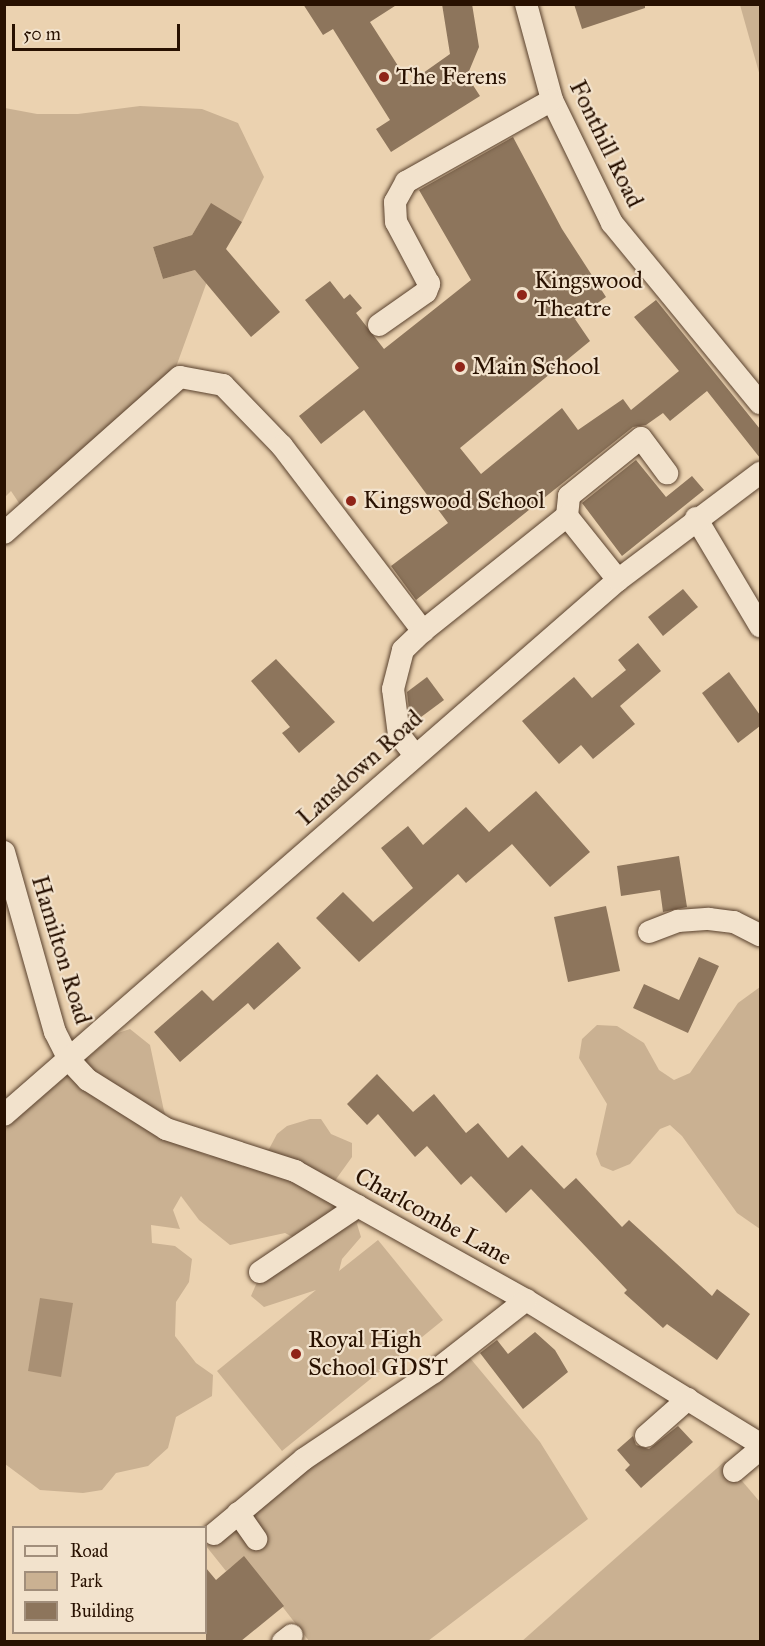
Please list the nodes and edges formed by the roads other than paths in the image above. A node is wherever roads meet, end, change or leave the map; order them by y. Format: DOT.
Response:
graph roads {
  1 [pos="526,4"];
  2 [pos="552,100"];
  3 [pos="379,325"];
  4 [pos="760,403"];
  5 [pos="667,472"];
  6 [pos="760,473"];
  7 [pos="567,516"];
  8 [pos="696,518"];
  9 [pos="4,533"];
  10 [pos="618,580"];
  11 [pos="760,626"];
  12 [pos="423,631"];
  13 [pos="414,754"];
  14 [pos="4,852"];
  15 [pos="649,932"];
  16 [pos="760,935"];
  17 [pos="70,1061"];
  18 [pos="4,1115"];
  19 [pos="358,1206"];
  20 [pos="260,1272"];
  21 [pos="526,1300"];
  22 [pos="688,1399"];
  23 [pos="646,1436"];
  24 [pos="760,1444"];
  25 [pos="760,1449"];
  26 [pos="734,1471"];
  27 [pos="238,1514"];
  28 [pos="214,1534"];
  29 [pos="256,1539"];
  1 -- 2 [label="street, Fonthill Road"];
  2 -- 3 [label="street"];
  2 -- 4 [label="street, Fonthill Road"];
  5 -- 7 [label="street"];
  6 -- 8 [label="street, Lansdown Road"];
  7 -- 10 [label="street"];
  7 -- 12 [label="street"];
  8 -- 10 [label="street, Lansdown Road"];
  8 -- 11 [label="street"];
  9 -- 12 [label="street"];
  10 -- 13 [label="street, Lansdown Road"];
  12 -- 13 [label="street"];
  13 -- 17 [label="street, Lansdown Road"];
  14 -- 17 [label="street, Hamilton Road"];
  15 -- 16 [label="street"];
  17 -- 18 [label="street, Lansdown Road"];
  17 -- 19 [label="street, Charlcombe Lane"];
  19 -- 20 [label="street"];
  19 -- 21 [label="street, Charlcombe Lane"];
  21 -- 22 [label="street, Charlcombe Lane"];
  21 -- 27 [label="street"];
  22 -- 23 [label="street"];
  22 -- 24 [label="street, Charlcombe Lane"];
  25 -- 26 [label="street"];
  27 -- 28 [label="street"];
  27 -- 29 [label="street"];
}
